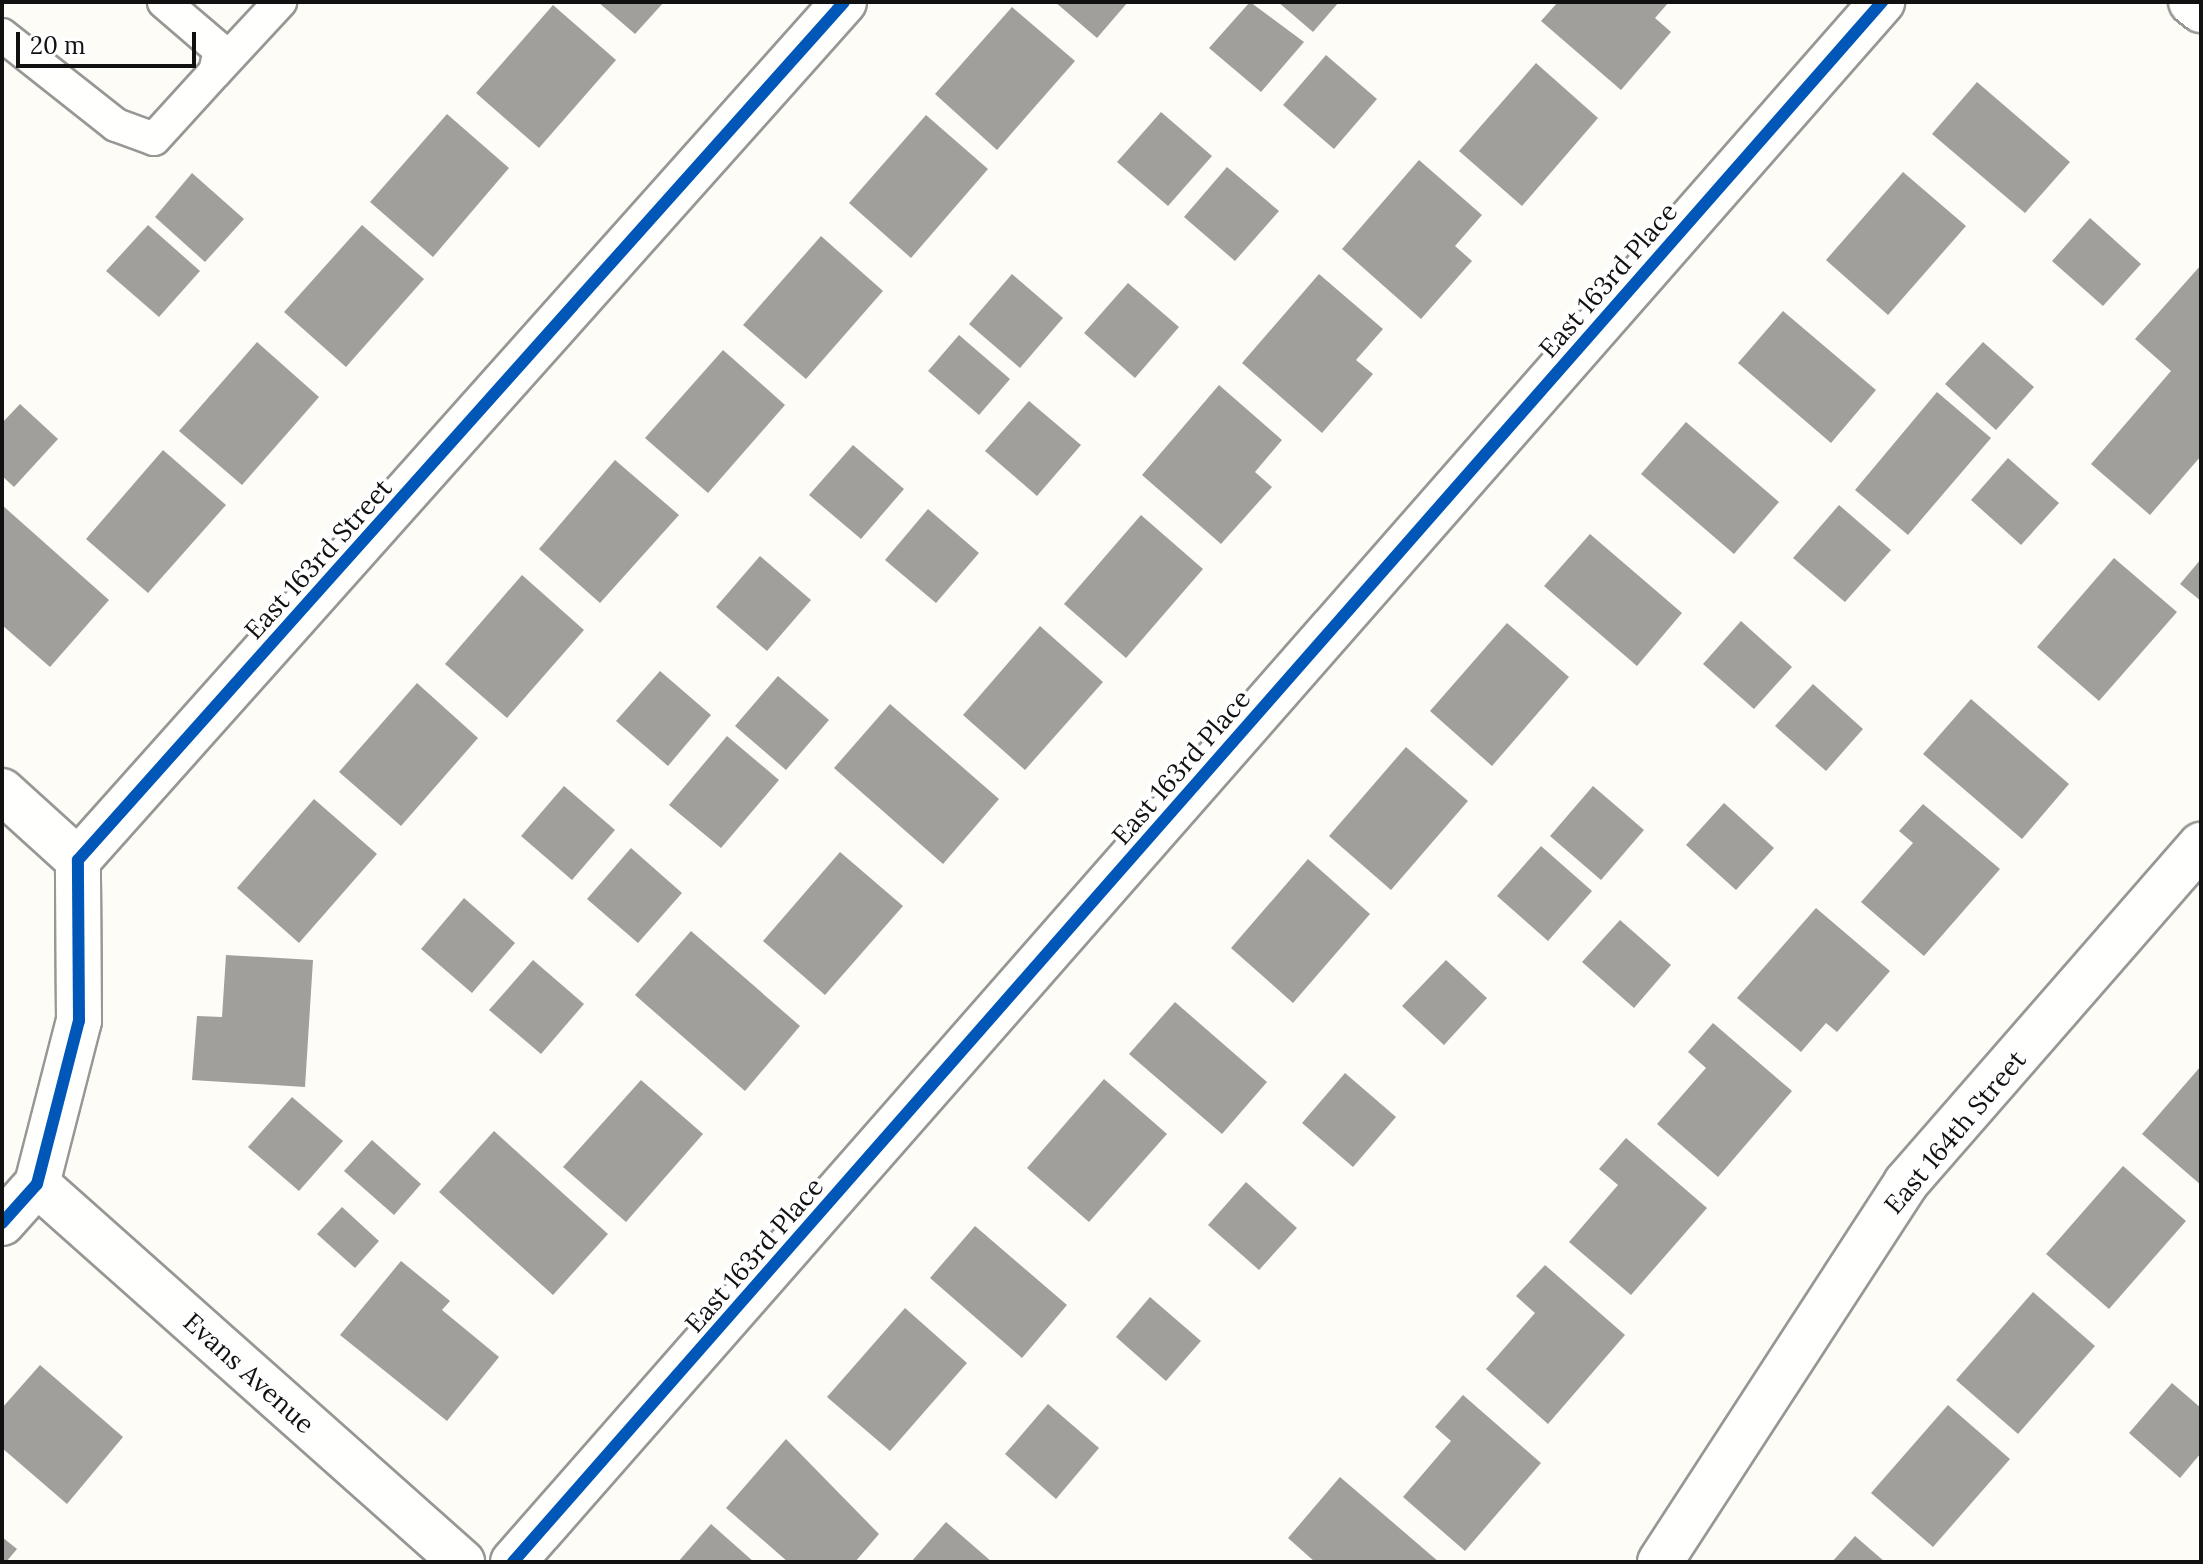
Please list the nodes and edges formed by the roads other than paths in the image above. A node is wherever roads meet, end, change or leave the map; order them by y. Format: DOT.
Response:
graph roads {
  1 [pos="164,2"];
  2 [pos="280,2"];
  3 [pos="844,2"];
  4 [pos="1882,2"];
  5 [pos="2191,2"];
  6 [pos="2201,10"];
  7 [pos="2,35"];
  8 [pos="215,72"];
  9 [pos="2,791"];
  10 [pos="2201,845"];
  11 [pos="78,860"];
  12 [pos="37,1184"];
  13 [pos="2,1223"];
  14 [pos="462,1562"];
  15 [pos="513,1562"];
  16 [pos="1660,1562"];
  1 -- 8 [label="lane"];
  2 -- 8 [label="lane"];
  3 -- 11 [label="street, East 163rd Street"];
  4 -- 15 [label="street, East 163rd Place"];
  5 -- 6 [label="street"];
  7 -- 8 [label="lane"];
  9 -- 11 [label="street"];
  10 -- 16 [label="street, East 164th Street"];
  11 -- 12 [label="street"];
  12 -- 13 [label="street"];
  12 -- 14 [label="street, Evans Avenue"];
}
